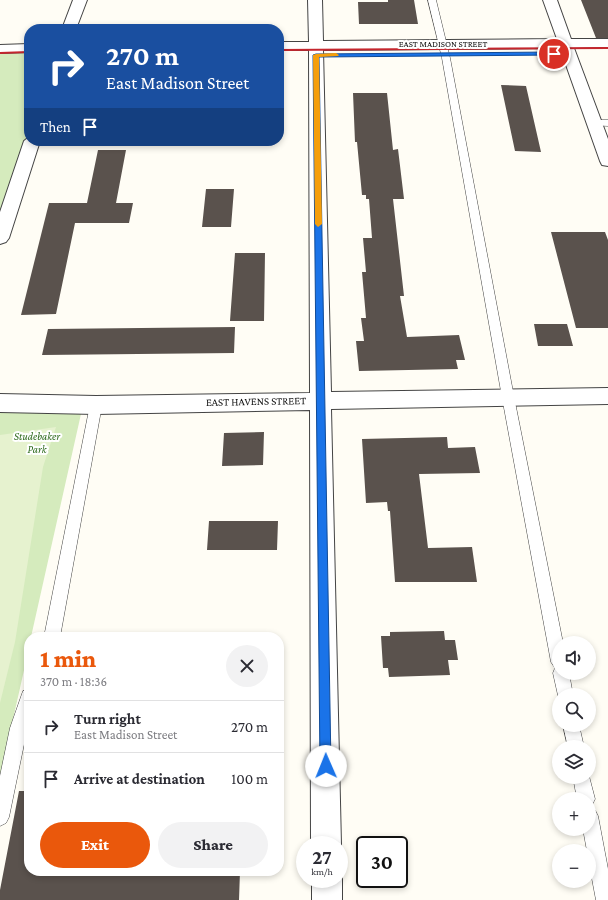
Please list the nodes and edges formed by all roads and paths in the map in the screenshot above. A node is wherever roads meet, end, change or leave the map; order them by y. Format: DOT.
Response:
graph roads {
  1 [pos="80,0"];
  2 [pos="315,0"];
  3 [pos="432,0"];
  4 [pos="550,0"];
  5 [pos="72,24"];
  6 [pos="608,43"];
  7 [pos="284,47"];
  8 [pos="24,48"];
  9 [pos="0,49"];
  10 [pos="444,49"];
  11 [pos="568,49"];
  12 [pos="316,50"];
  13 [pos="608,54"];
  14 [pos="601,123"];
  15 [pos="30,146"];
  16 [pos="608,161"];
  17 [pos="0,238"];
  18 [pos="608,396"];
  19 [pos="508,397"];
  20 [pos="321,400"];
  21 [pos="0,403"];
  22 [pos="96,404"];
  23 [pos="53,632"];
  24 [pos="554,636"];
  25 [pos="24,711"];
  26 [pos="0,817"];
  27 [pos="326,836"];
  28 [pos="593,836"];
  29 [pos="327,888"];
  30 [pos="327,900"];
  31 [pos="605,900"];
  1 -- 5 [label="street"];
  2 -- 12 [label="street"];
  3 -- 10 [label="lane"];
  4 -- 11 [label="street"];
  6 -- 11 [label="street, EAST MADISON STREET"];
  7 -- 12 [label="street, EAST MADISON STREET"];
  8 -- 9 [label="street"];
  10 -- 11 [label="street, EAST MADISON STREET"];
  10 -- 12 [label="street, EAST MADISON STREET"];
  10 -- 19 [label="lane"];
  11 -- 13 [label="street, EAST MADISON STREET"];
  11 -- 14 [label="street"];
  12 -- 20 [label="street"];
  14 -- 16 [label="street"];
  15 -- 17 [label="street"];
  18 -- 19 [label="street, EAST HAVENS STREET"];
  19 -- 20 [label="street, EAST HAVENS STREET"];
  19 -- 24 [label="lane"];
  20 -- 22 [label="street, EAST HAVENS STREET"];
  20 -- 27 [label="street"];
  21 -- 22 [label="street, EAST HAVENS STREET"];
  22 -- 23 [label="lane"];
  25 -- 26 [label="lane"];
  28 -- 31 [label="lane"];
  29 -- 30 [label="street"];
}
